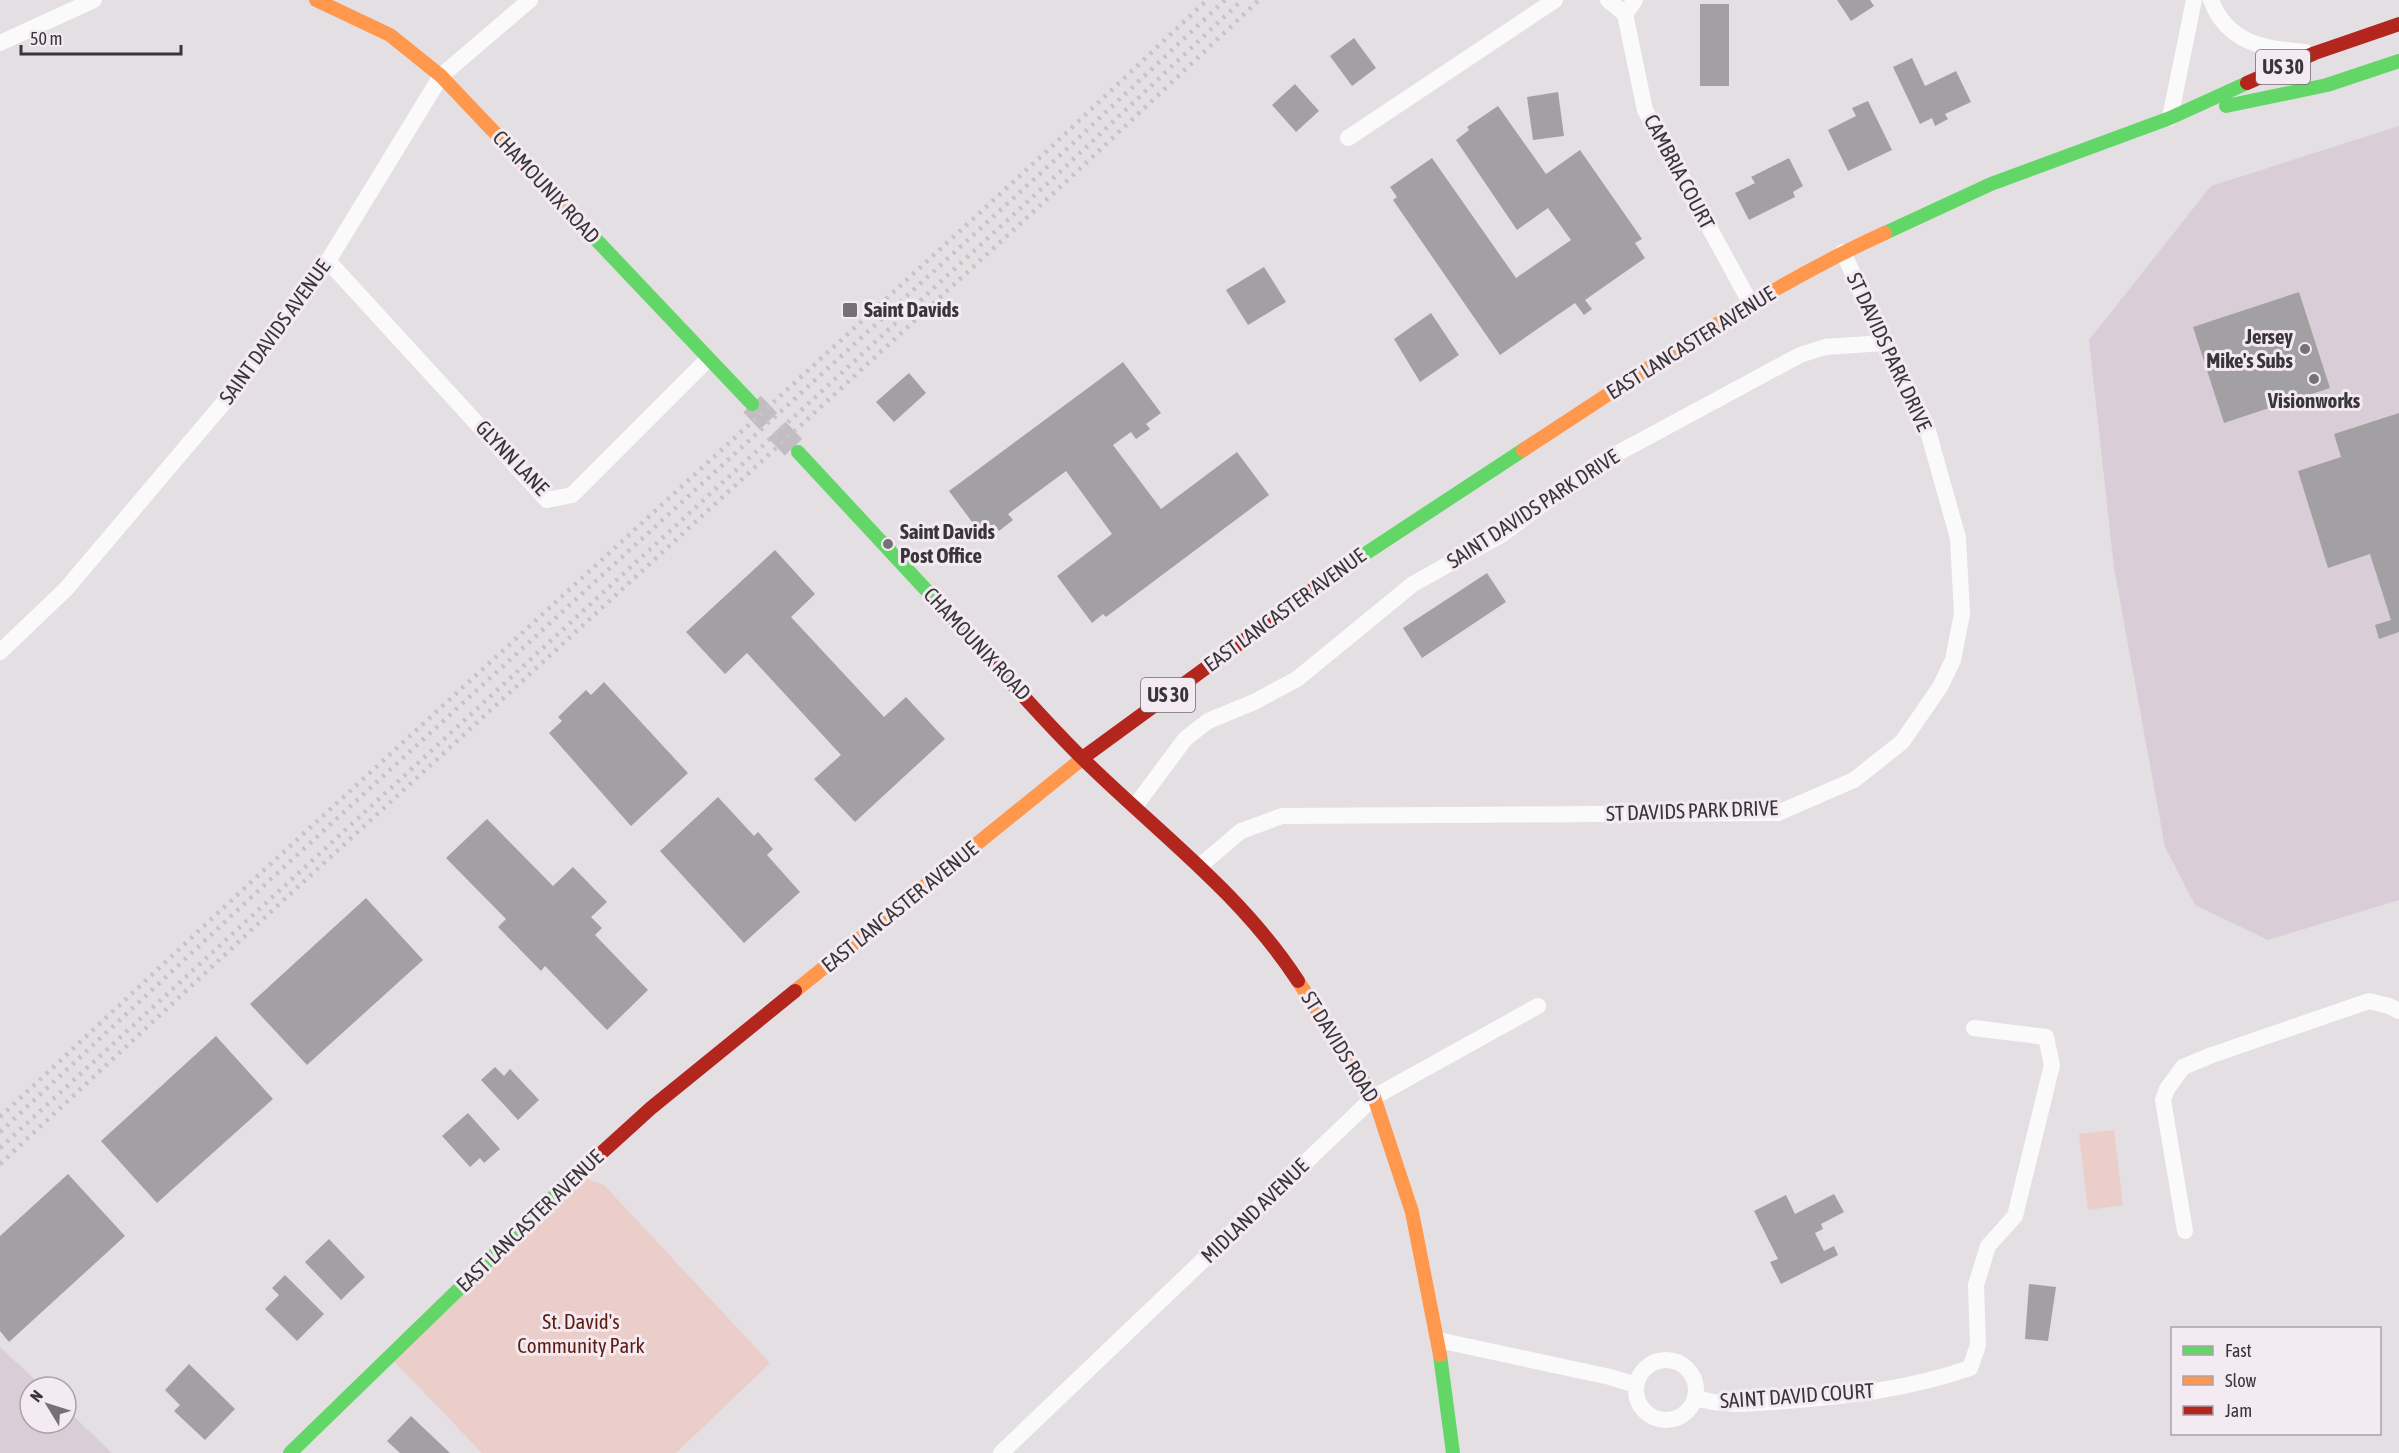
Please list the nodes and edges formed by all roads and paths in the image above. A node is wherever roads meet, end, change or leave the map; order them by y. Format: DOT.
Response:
graph roads {
  1 [pos="94,0"];
  2 [pos="316,0"];
  3 [pos="530,0"];
  4 [pos="1555,0"];
  5 [pos="1608,0"];
  6 [pos="1635,0"];
  7 [pos="2194,0"];
  8 [pos="2211,0"];
  9 [pos="1625,14"];
  10 [pos="2399,24"];
  11 [pos="0,43"];
  12 [pos="2314,53"];
  13 [pos="2399,61"];
  14 [pos="441,76"];
  15 [pos="2170,118"];
  16 [pos="1348,138"];
  17 [pos="1843,252"];
  18 [pos="328,261"];
  19 [pos="1751,304"];
  20 [pos="1884,343"];
  21 [pos="708,359"];
  22 [pos="752,404"];
  23 [pos="798,452"];
  24 [pos="0,652"];
  25 [pos="1082,758"];
  26 [pos="1136,805"];
  27 [pos="1201,865"];
  28 [pos="1538,1006"];
  29 [pos="2399,1011"];
  30 [pos="1974,1028"];
  31 [pos="1374,1097"];
  32 [pos="2185,1231"];
  33 [pos="1438,1340"];
  34 [pos="1636,1385"];
  35 [pos="1695,1397"];
  36 [pos="290,1453"];
  37 [pos="1001,1453"];
  38 [pos="1453,1453"];
  1 -- 11 [label="street"];
  2 -- 14 [label="main road, CHAMOUNIX ROAD"];
  3 -- 14 [label="street, SAINT DAVIDS AVENUE"];
  4 -- 16 [label="street"];
  5 -- 9 [label="street"];
  6 -- 9 [label="street"];
  7 -- 15 [label="street"];
  8 -- 12 [label="street"];
  9 -- 19 [label="street, CAMBRIA COURT"];
  10 -- 12 [label="main road, EAST LANCASTER AVENUE / US 30"];
  12 -- 15 [label="main road, EAST LANCASTER AVENUE / US 30"];
  13 -- 15 [label="main road, EAST LANCASTER AVENUE / US 30"];
  14 -- 18 [label="street, SAINT DAVIDS AVENUE"];
  14 -- 21 [label="main road, CHAMOUNIX ROAD"];
  15 -- 17 [label="main road, EAST LANCASTER AVENUE / US 30"];
  17 -- 19 [label="main road, EAST LANCASTER AVENUE / US 30"];
  17 -- 20 [label="street, ST DAVIDS PARK DRIVE"];
  18 -- 21 [label="street, GLYNN LANE"];
  18 -- 24 [label="street, SAINT DAVIDS AVENUE"];
  19 -- 25 [label="main road, EAST LANCASTER AVENUE / US 30"];
  20 -- 26 [label="street, SAINT DAVIDS PARK DRIVE"];
  20 -- 27 [label="street, ST DAVIDS PARK DRIVE"];
  21 -- 22 [label="main road, CHAMOUNIX ROAD"];
  23 -- 25 [label="main road, CHAMOUNIX ROAD"];
  25 -- 26 [label="main road, ST DAVIDS ROAD"];
  25 -- 36 [label="main road, EAST LANCASTER AVENUE / US 30"];
  26 -- 27 [label="main road, ST DAVIDS ROAD"];
  27 -- 31 [label="main road, ST DAVIDS ROAD"];
  28 -- 31 [label="street, MIDLAND AVENUE"];
  29 -- 32 [label="street"];
  30 -- 35 [label="street, SAINT DAVID COURT"];
  31 -- 33 [label="main road, ST DAVIDS ROAD"];
  31 -- 37 [label="street, MIDLAND AVENUE"];
  33 -- 34 [label="street"];
  33 -- 38 [label="main road, ST DAVIDS ROAD"];
  34 -- 35 [label="street, SAINT DAVID COURT"];
  34 -- 35 [label="street, SAINT DAVID COURT"];
}
